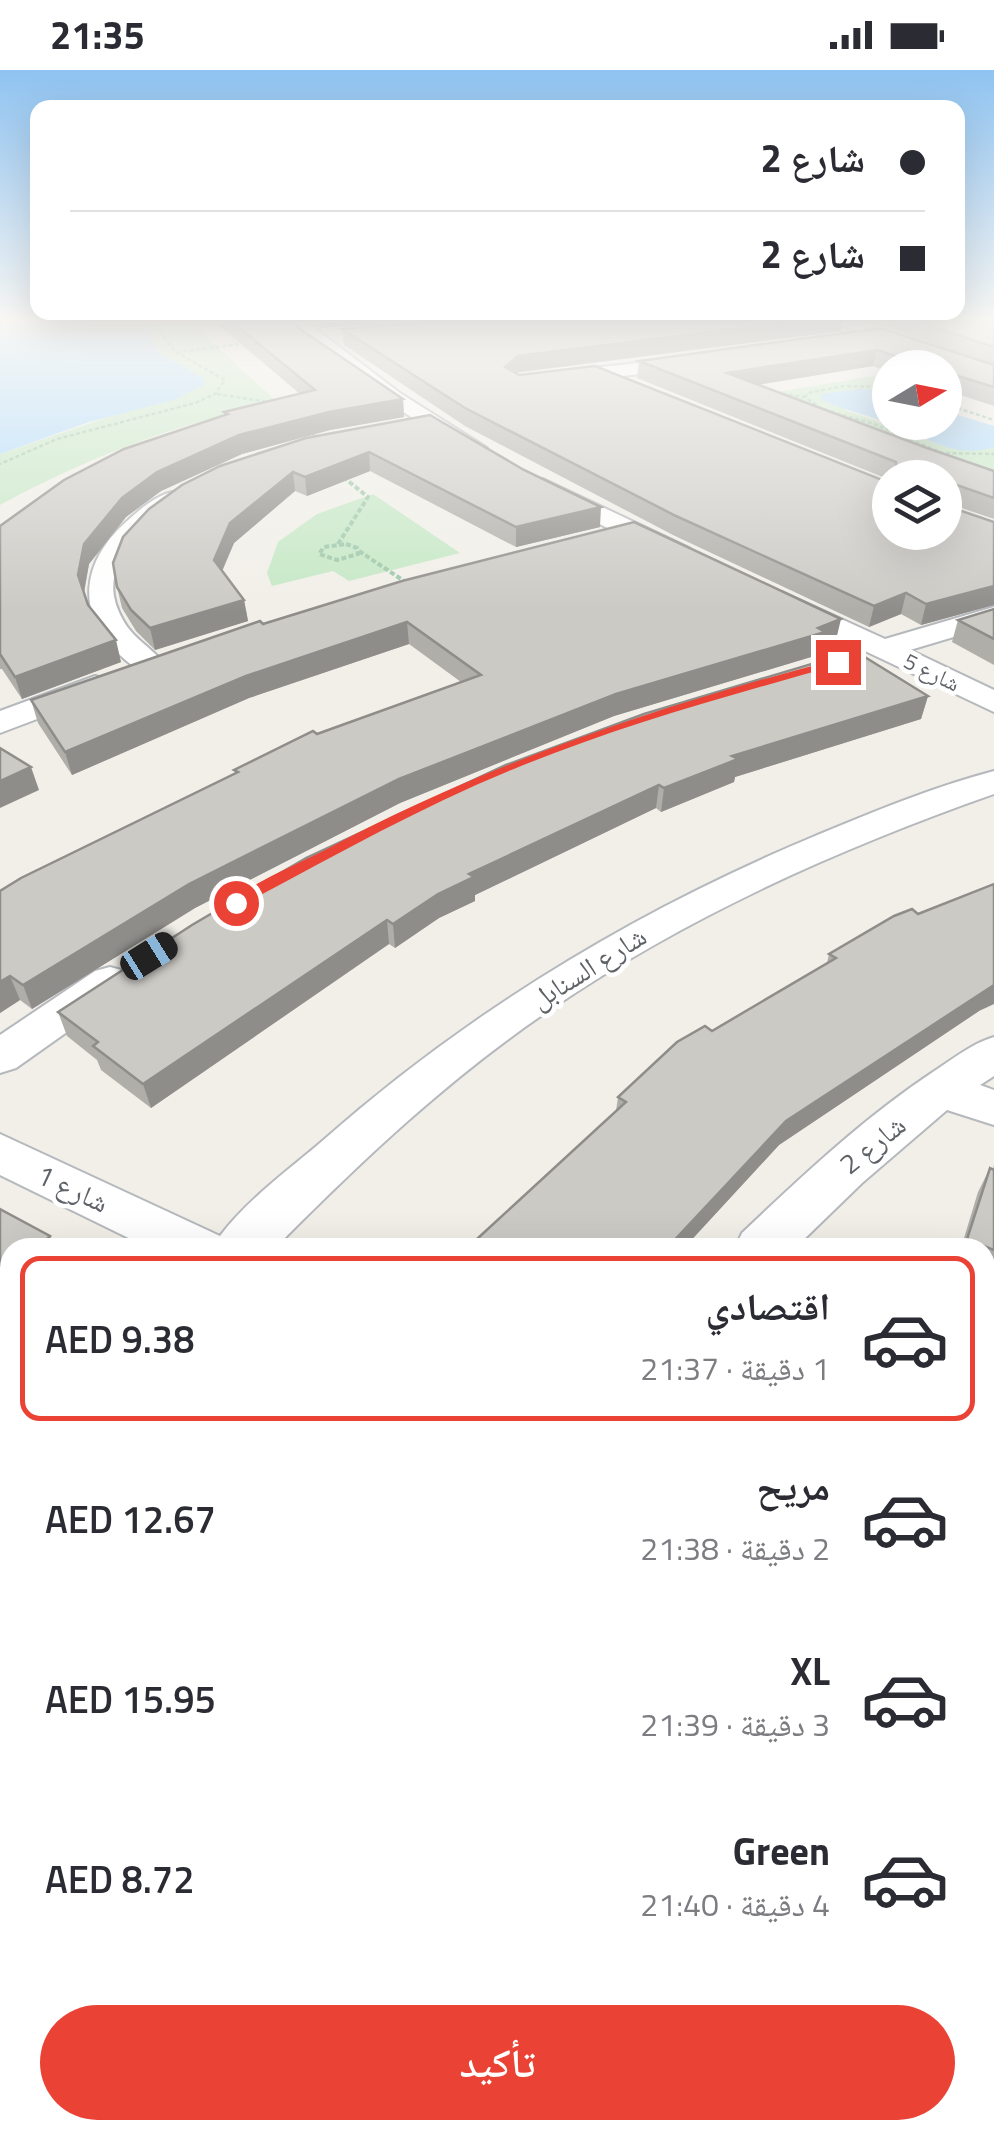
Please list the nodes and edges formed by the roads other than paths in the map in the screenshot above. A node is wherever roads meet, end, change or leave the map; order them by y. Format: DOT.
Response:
graph roads {
  1 [pos="428,419"];
  2 [pos="433,422"];
  3 [pos="402,427"];
  4 [pos="493,458"];
  5 [pos="520,473"];
  6 [pos="197,486"];
  7 [pos="631,530"];
  8 [pos="594,538"];
  9 [pos="703,564"];
  10 [pos="766,594"];
  11 [pos="994,616"];
  12 [pos="883,649"];
  13 [pos="994,702"];
  14 [pos="0,724"];
  15 [pos="994,782"];
  16 [pos="134,966"];
  17 [pos="994,1053"];
  18 [pos="0,1057"];
  19 [pos="938,1089"];
  20 [pos="994,1108"];
  21 [pos="0,1154"];
  22 [pos="179,1238"];
  23 [pos="250,1238"];
  24 [pos="771,1238"];
  1 -- 2 [label="street"];
  2 -- 3 [label="street"];
  2 -- 4 [label="street"];
  5 -- 7 [label="street"];
  6 -- 14 [label="street"];
  7 -- 8 [label="street"];
  7 -- 9 [label="street"];
  10 -- 12 [label="street, شارع 5"];
  11 -- 12 [label="street"];
  12 -- 13 [label="street, شارع 5"];
  15 -- 23 [label="street, شارع السنابل"];
  16 -- 18 [label="street"];
  17 -- 19 [label="street, شارع 2"];
  19 -- 20 [label="street"];
  19 -- 24 [label="street, شارع 2"];
  21 -- 22 [label="street, شارع 1"];
}
